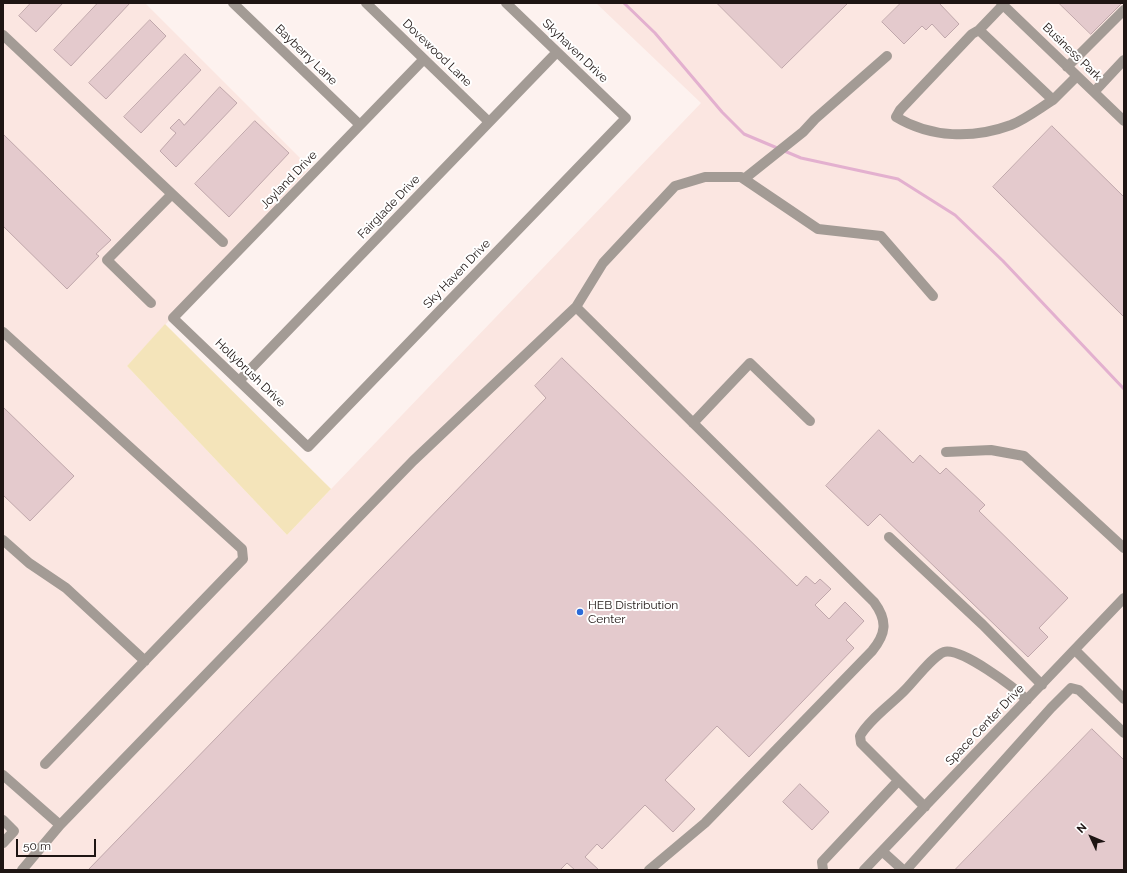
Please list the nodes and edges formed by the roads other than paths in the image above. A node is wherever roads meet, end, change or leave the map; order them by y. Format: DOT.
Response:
graph roads {
  1 [pos="233,3"];
  2 [pos="366,3"];
  3 [pos="506,3"];
  4 [pos="1002,4"];
  5 [pos="1124,10"];
  6 [pos="979,30"];
  7 [pos="3,35"];
  8 [pos="557,52"];
  9 [pos="887,56"];
  10 [pos="424,59"];
  11 [pos="1124,60"];
  12 [pos="1068,67"];
  13 [pos="1077,76"];
  14 [pos="1094,92"];
  15 [pos="1053,100"];
  16 [pos="626,118"];
  17 [pos="1124,121"];
  18 [pos="490,122"];
  19 [pos="360,125"];
  20 [pos="744,179"];
  21 [pos="172,194"];
  22 [pos="223,242"];
  23 [pos="933,296"];
  24 [pos="151,303"];
  25 [pos="576,308"];
  26 [pos="173,318"];
  27 [pos="3,332"];
  28 [pos="239,380"];
  29 [pos="810,421"];
  30 [pos="693,423"];
  31 [pos="308,447"];
  32 [pos="946,452"];
  33 [pos="889,537"];
  34 [pos="3,540"];
  35 [pos="1124,548"];
  36 [pos="1124,598"];
  37 [pos="1075,650"];
  38 [pos="145,661"];
  39 [pos="1042,685"];
  40 [pos="1124,698"];
  41 [pos="1027,700"];
  42 [pos="1124,733"];
  43 [pos="44,764"];
  44 [pos="3,775"];
  45 [pos="898,782"];
  46 [pos="925,807"];
  47 [pos="3,820"];
  48 [pos="60,825"];
  49 [pos="3,843"];
  50 [pos="882,851"];
  51 [pos="822,866"];
  52 [pos="22,870"];
  53 [pos="649,870"];
  54 [pos="812,870"];
  55 [pos="864,870"];
  56 [pos="903,870"];
  57 [pos="906,870"];
  1 -- 19 [label="street, Bayberry Lane"];
  2 -- 10 [label="street, Dovewood Lane"];
  3 -- 8 [label="street, Skyhaven Drive"];
  4 -- 6 [label="street"];
  4 -- 12 [label="street, Business Park"];
  5 -- 12 [label="street"];
  6 -- 15 [label="street"];
  6 -- 15 [label="street"];
  7 -- 21 [label="street"];
  8 -- 16 [label="street, Skyhaven Drive"];
  8 -- 18 [label="street, Fairglade Drive"];
  9 -- 20 [label="street"];
  10 -- 18 [label="street, Dovewood Lane"];
  10 -- 19 [label="street, Joyland Drive"];
  11 -- 14 [label="street"];
  12 -- 13 [label="street, Business Park"];
  13 -- 14 [label="street, Business Park"];
  13 -- 15 [label="street"];
  14 -- 17 [label="street, Business Park"];
  16 -- 31 [label="street, Sky Haven Drive"];
  18 -- 28 [label="street, Fairglade Drive"];
  19 -- 26 [label="street, Joyland Drive"];
  20 -- 23 [label="street"];
  20 -- 25 [label="street"];
  21 -- 22 [label="street"];
  21 -- 24 [label="street"];
  25 -- 30 [label="street"];
  25 -- 48 [label="street"];
  26 -- 28 [label="street, Hollybrush Drive"];
  27 -- 38 [label="street"];
  28 -- 31 [label="street, Hollybrush Drive"];
  29 -- 30 [label="street"];
  30 -- 53 [label="street"];
  32 -- 35 [label="street"];
  33 -- 39 [label="street"];
  34 -- 38 [label="street"];
  36 -- 37 [label="street, Space Center Drive"];
  37 -- 39 [label="street, Space Center Drive"];
  37 -- 40 [label="street"];
  38 -- 43 [label="street"];
  39 -- 41 [label="street, Space Center Drive"];
  41 -- 45 [label="street"];
  41 -- 46 [label="street, Space Center Drive"];
  42 -- 57 [label="street"];
  44 -- 48 [label="street"];
  45 -- 46 [label="street"];
  45 -- 51 [label="street"];
  46 -- 50 [label="street, Space Center Drive"];
  47 -- 49 [label="street"];
  48 -- 52 [label="street"];
  50 -- 55 [label="street, Space Center Drive"];
  50 -- 56 [label="street"];
  51 -- 54 [label="street"];
}
